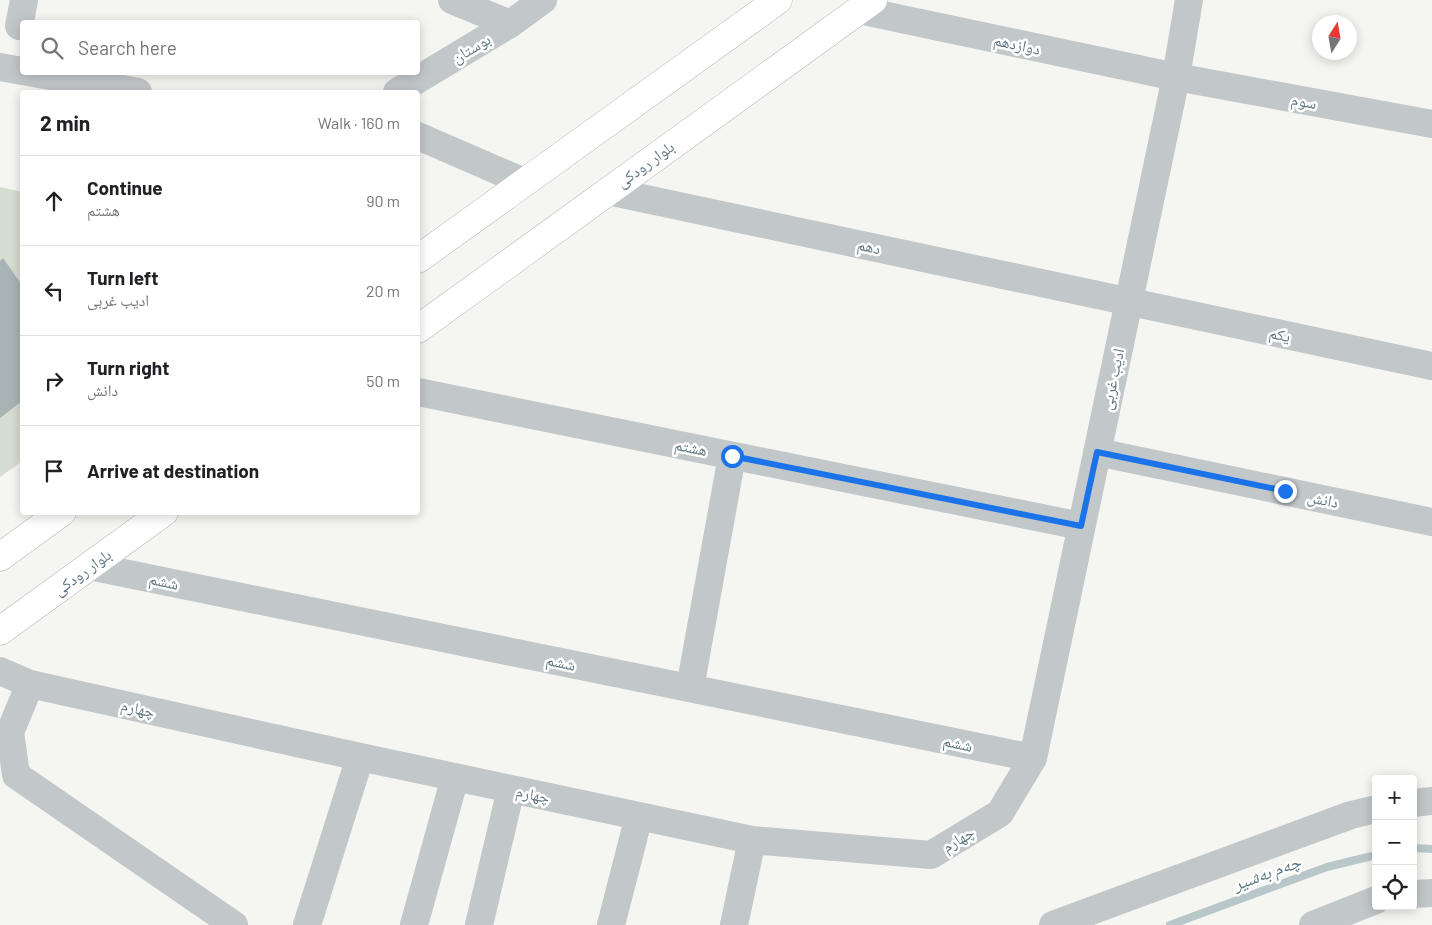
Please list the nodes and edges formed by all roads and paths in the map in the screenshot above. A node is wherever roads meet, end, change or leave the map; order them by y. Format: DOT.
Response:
graph roads {
  1 [pos="24,0"];
  2 [pos="452,0"];
  3 [pos="543,0"];
  4 [pos="778,0"];
  5 [pos="1189,0"];
  6 [pos="866,5"];
  7 [pos="20,20"];
  8 [pos="20,21"];
  9 [pos="510,24"];
  10 [pos="19,26"];
  11 [pos="0,67"];
  12 [pos="20,71"];
  13 [pos="44,75"];
  14 [pos="1176,77"];
  15 [pos="127,90"];
  16 [pos="400,90"];
  17 [pos="1432,124"];
  18 [pos="420,137"];
  19 [pos="524,182"];
  20 [pos="608,191"];
  21 [pos="420,258"];
  22 [pos="1129,302"];
  23 [pos="420,328"];
  24 [pos="1432,366"];
  25 [pos="420,392"];
  26 [pos="1097,452"];
  27 [pos="732,456"];
  28 [pos="58,515"];
  29 [pos="160,515"];
  30 [pos="1432,522"];
  31 [pos="1081,526"];
  32 [pos="0,557"];
  33 [pos="89,566"];
  34 [pos="0,630"];
  35 [pos="0,671"];
  36 [pos="30,684"];
  37 [pos="690,688"];
  38 [pos="360,757"];
  39 [pos="1033,758"];
  40 [pos="454,777"];
  41 [pos="511,789"];
  42 [pos="1432,801"];
  43 [pos="1417,803"];
  44 [pos="1372,810"];
  45 [pos="639,816"];
  46 [pos="752,840"];
  47 [pos="1432,893"];
  48 [pos="1417,894"];
  49 [pos="1372,902"];
  50 [pos="234,925"];
  51 [pos="307,925"];
  52 [pos="414,925"];
  53 [pos="479,925"];
  54 [pos="611,925"];
  55 [pos="734,925"];
  56 [pos="1053,925"];
  57 [pos="1313,925"];
  1 -- 7 [label="street"];
  2 -- 9 [label="street"];
  3 -- 9 [label="street, بوستان"];
  4 -- 19 [label="main road"];
  5 -- 14 [label="street, ادیب غربی"];
  6 -- 14 [label="street, دوازدهم"];
  6 -- 20 [label="main road, بلوار رودکی"];
  8 -- 10 [label="street"];
  9 -- 16 [label="street, بوستان"];
  11 -- 12 [label="street"];
  13 -- 15 [label="street"];
  14 -- 17 [label="street, سوم"];
  14 -- 22 [label="street, ادیب غربی"];
  18 -- 19 [label="street"];
  19 -- 21 [label="main road"];
  20 -- 22 [label="street, دهم"];
  20 -- 23 [label="main road, بلوار رودکی"];
  22 -- 24 [label="street, یکم"];
  22 -- 26 [label="street, ادیب غربی"];
  25 -- 27 [label="street, هشتم"];
  26 -- 30 [label="street, دانش"];
  26 -- 31 [label="street, ادیب غربی"];
  27 -- 31 [label="street, هشتم"];
  27 -- 37 [label="street"];
  28 -- 32 [label="main road"];
  29 -- 33 [label="main road, بلوار رودکی"];
  31 -- 39 [label="street, ادیب غربی"];
  33 -- 34 [label="main road, بلوار رودکی"];
  33 -- 37 [label="street, ششم"];
  35 -- 36 [label="street, چهارم"];
  36 -- 38 [label="street, چهارم"];
  36 -- 50 [label="street"];
  37 -- 39 [label="street, ششم"];
  38 -- 40 [label="street, چهارم"];
  38 -- 51 [label="street"];
  39 -- 46 [label="street, چهارم"];
  40 -- 41 [label="street, چهارم"];
  40 -- 52 [label="street"];
  41 -- 45 [label="street, چهارم"];
  41 -- 53 [label="street"];
  42 -- 43 [label="street"];
  44 -- 56 [label="street"];
  45 -- 46 [label="street, چهارم"];
  45 -- 54 [label="street"];
  46 -- 55 [label="street"];
  47 -- 48 [label="street"];
  49 -- 57 [label="street"];
}
